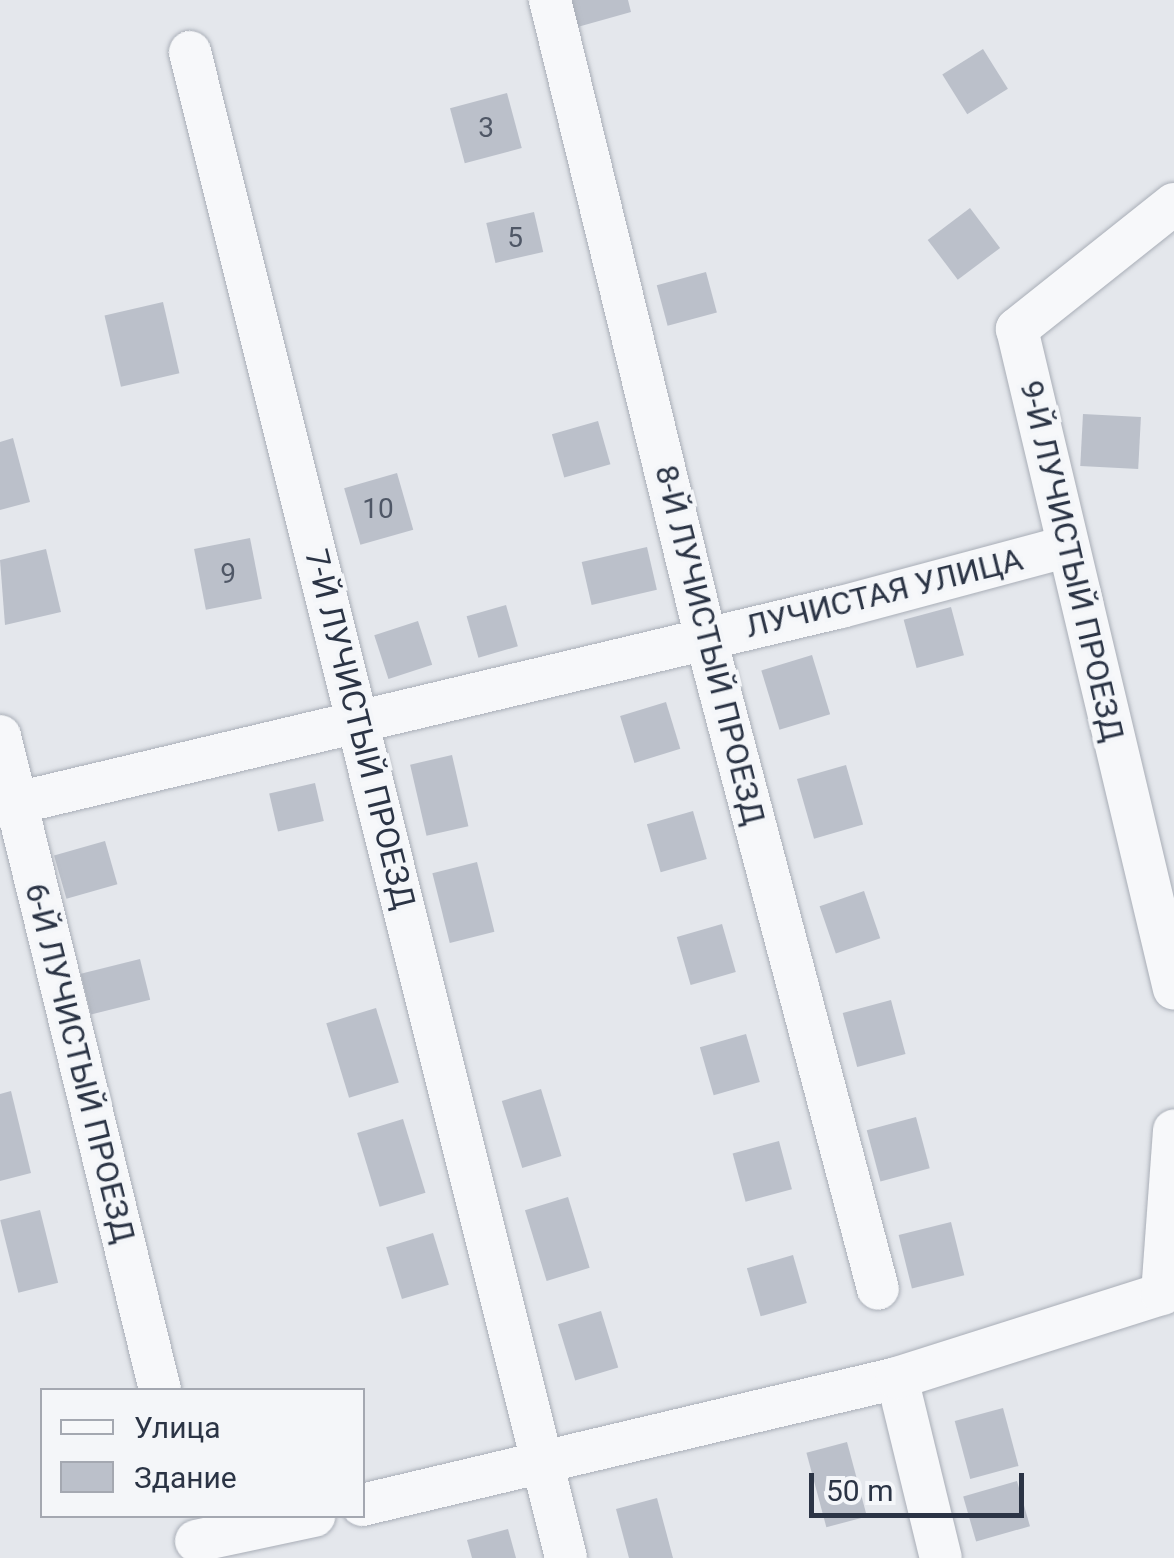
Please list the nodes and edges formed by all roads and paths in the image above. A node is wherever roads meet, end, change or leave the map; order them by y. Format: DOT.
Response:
graph roads {
  1 [pos="550,0"];
  2 [pos="190,52"];
  3 [pos="1174,204"];
  4 [pos="1068,546"];
  5 [pos="706,639"];
  6 [pos="358,721"];
  7 [pos="0,736"];
  8 [pos="8,804"];
  9 [pos="1174,989"];
  10 [pos="1174,1130"];
  11 [pos="1171,1231"];
  12 [pos="878,1288"];
  13 [pos="897,1378"];
  14 [pos="159,1388"];
  15 [pos="544,1467"];
  16 [pos="365,1504"];
  17 [pos="305,1518"];
  18 [pos="196,1541"];
  19 [pos="566,1558"];
  20 [pos="941,1558"];
  1 -- 5 [label="street, 8-Й ЛУЧИСТЫЙ ПРОЕЗД"];
  2 -- 6 [label="street, 7-Й ЛУЧИСТЫЙ ПРОЕЗД"];
  3 -- 4 [label="street, 9-Й ЛУЧИСТЫЙ ПРОЕЗД"];
  4 -- 5 [label="street, ЛУЧИСТАЯ УЛИЦА"];
  4 -- 9 [label="street, 9-Й ЛУЧИСТЫЙ ПРОЕЗД"];
  5 -- 6 [label="street, ЛУЧИСТАЯ УЛИЦА"];
  5 -- 12 [label="street, 8-Й ЛУЧИСТЫЙ ПРОЕЗД"];
  6 -- 8 [label="street, ЛУЧИСТАЯ УЛИЦА"];
  6 -- 15 [label="street, 7-Й ЛУЧИСТЫЙ ПРОЕЗД"];
  7 -- 8 [label="street, 6-Й ЛУЧИСТЫЙ ПРОЕЗД"];
  8 -- 14 [label="street, 6-Й ЛУЧИСТЫЙ ПРОЕЗД"];
  10 -- 11 [label="street"];
  11 -- 13 [label="street"];
  13 -- 15 [label="street"];
  13 -- 20 [label="street"];
  15 -- 16 [label="street"];
  15 -- 19 [label="street, 7-Й ЛУЧИСТЫЙ ПРОЕЗД"];
  17 -- 18 [label="street"];
}
